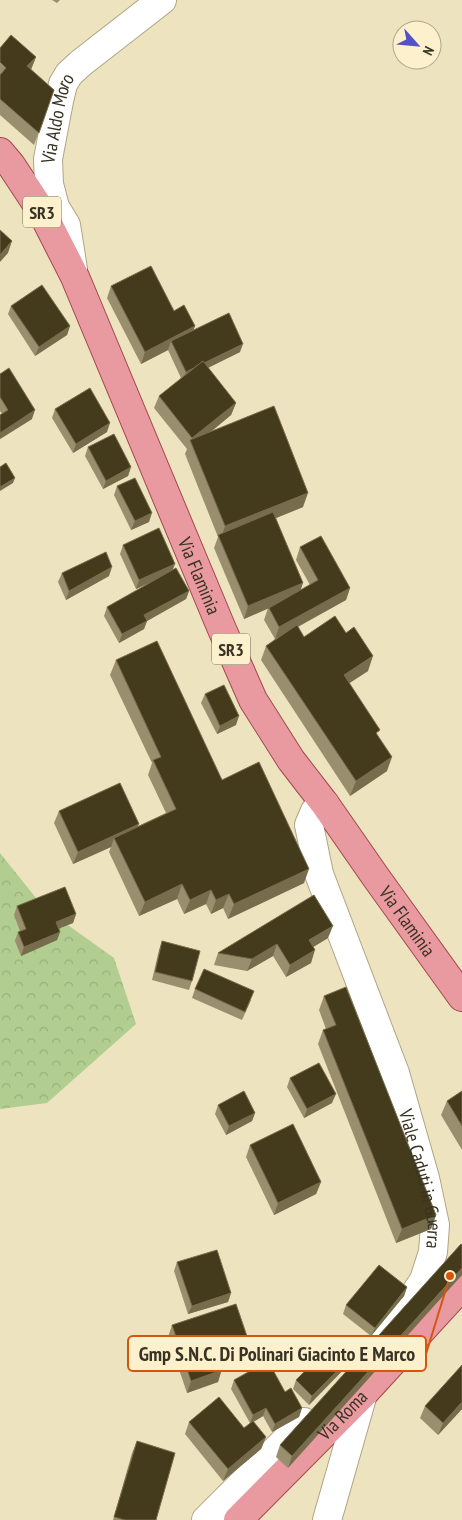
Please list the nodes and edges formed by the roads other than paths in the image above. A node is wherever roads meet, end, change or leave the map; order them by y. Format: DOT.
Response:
graph roads {
  1 [pos="162,0"];
  2 [pos="0,152"];
  3 [pos="74,276"];
  4 [pos="325,804"];
  5 [pos="459,988"];
  6 [pos="462,1286"];
  7 [pos="370,1349"];
  8 [pos="354,1386"];
  9 [pos="206,1520"];
  10 [pos="238,1520"];
  11 [pos="327,1520"];
  1 -- 3 [label="street, Via Aldo Moro"];
  2 -- 3 [label="main road, Via Flaminia / SR3"];
  3 -- 4 [label="main road, Via Flaminia / SR3"];
  4 -- 5 [label="main road, Via Flaminia / SR3"];
  4 -- 7 [label="street, Viale Caduti in Guerra"];
  6 -- 8 [label="main road, Via Roma"];
  8 -- 9 [label="street"];
  8 -- 10 [label="main road, Via Roma"];
  8 -- 11 [label="street"];
}
